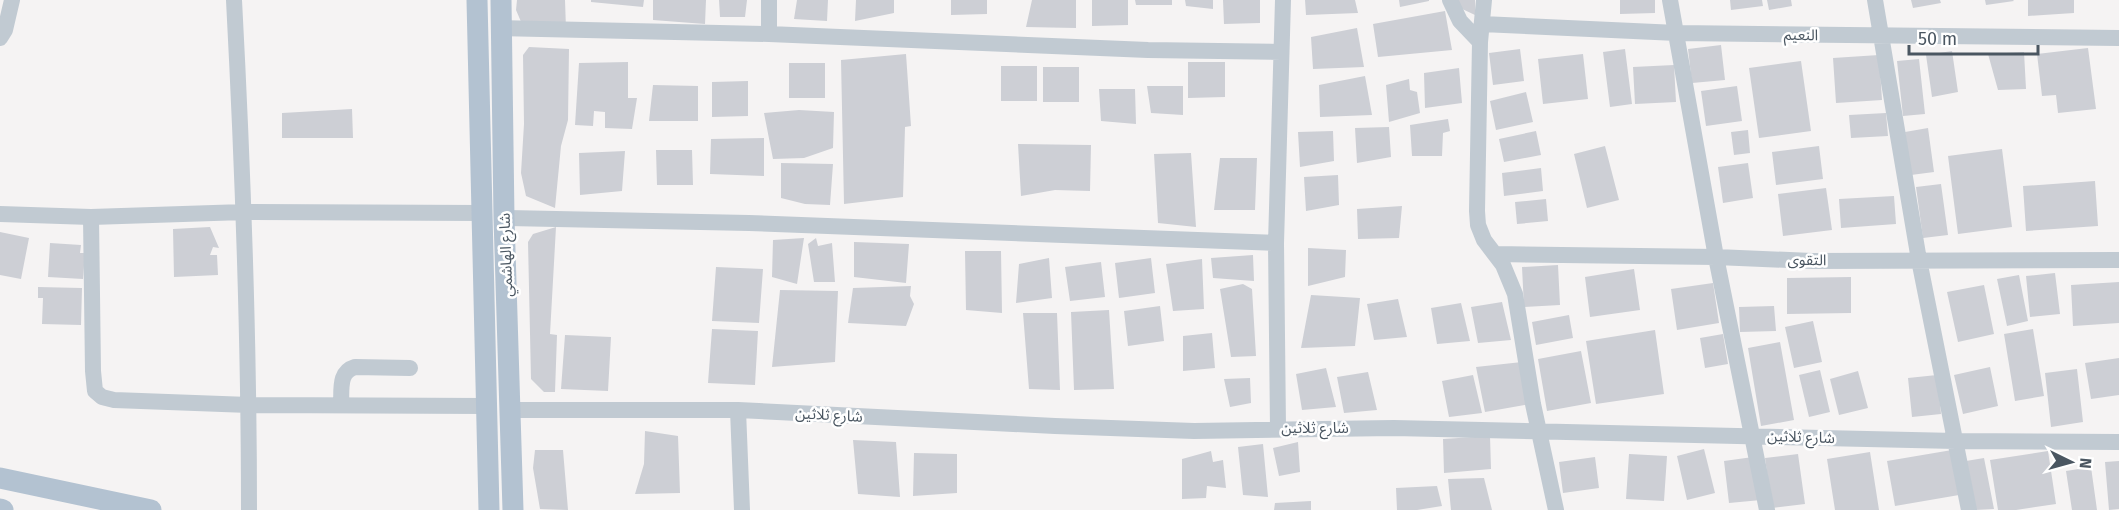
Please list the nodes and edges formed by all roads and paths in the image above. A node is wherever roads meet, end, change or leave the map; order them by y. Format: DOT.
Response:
graph roads {
  1 [pos="12,0"];
  2 [pos="234,0"];
  3 [pos="477,0"];
  4 [pos="501,0"];
  5 [pos="769,0"];
  6 [pos="1283,0"];
  7 [pos="1450,0"];
  8 [pos="1484,0"];
  9 [pos="1670,0"];
  10 [pos="1875,0"];
  11 [pos="1482,24"];
  12 [pos="501,28"];
  13 [pos="1677,33"];
  14 [pos="769,34"];
  15 [pos="1882,36"];
  16 [pos="0,38"];
  17 [pos="2119,38"];
  18 [pos="1480,42"];
  19 [pos="1281,52"];
  20 [pos="244,213"];
  21 [pos="481,213"];
  22 [pos="0,214"];
  23 [pos="91,217"];
  24 [pos="504,218"];
  25 [pos="1276,243"];
  26 [pos="1496,254"];
  27 [pos="1716,257"];
  28 [pos="1919,260"];
  29 [pos="2119,260"];
  30 [pos="410,368"];
  31 [pos="249,405"];
  32 [pos="341,405"];
  33 [pos="485,406"];
  34 [pos="511,410"];
  35 [pos="738,410"];
  36 [pos="1278,428"];
  37 [pos="1539,432"];
  38 [pos="1752,435"];
  39 [pos="1956,441"];
  40 [pos="2119,442"];
  41 [pos="0,478"];
  42 [pos="488,505"];
  43 [pos="514,508"];
  44 [pos="151,510"];
  45 [pos="249,510"];
  46 [pos="742,510"];
  47 [pos="1556,510"];
  48 [pos="1767,510"];
  49 [pos="1969,510"];
  1 -- 16 [label="street"];
  2 -- 20 [label="street"];
  3 -- 21 [label="main road, شارع الهاشمي"];
  4 -- 12 [label="main road, شارع الهاشمي"];
  5 -- 14 [label="street"];
  6 -- 19 [label="street"];
  7 -- 18 [label="street"];
  8 -- 11 [label="street"];
  9 -- 13 [label="street"];
  10 -- 15 [label="street"];
  11 -- 13 [label="street, النعيم"];
  11 -- 18 [label="street"];
  12 -- 14 [label="street"];
  12 -- 24 [label="main road, شارع الهاشمي"];
  13 -- 15 [label="street, النعيم"];
  13 -- 27 [label="street"];
  14 -- 19 [label="street"];
  15 -- 17 [label="street, النعيم"];
  15 -- 28 [label="street"];
  18 -- 26 [label="street"];
  19 -- 25 [label="street"];
  20 -- 21 [label="street"];
  20 -- 23 [label="street"];
  20 -- 31 [label="street"];
  21 -- 33 [label="main road, شارع الهاشمي"];
  22 -- 23 [label="street"];
  23 -- 31 [label="street"];
  24 -- 25 [label="street"];
  24 -- 34 [label="main road, شارع الهاشمي"];
  25 -- 36 [label="street"];
  26 -- 27 [label="street, التقوى"];
  26 -- 37 [label="street"];
  27 -- 28 [label="street, التقوى"];
  27 -- 38 [label="street"];
  28 -- 29 [label="street, التقوى"];
  28 -- 39 [label="street"];
  30 -- 32 [label="street"];
  31 -- 32 [label="street"];
  31 -- 45 [label="street"];
  32 -- 33 [label="street"];
  33 -- 42 [label="main road, شارع الهاشمي"];
  34 -- 35 [label="street, شارع ثلاثين"];
  34 -- 43 [label="main road, شارع الهاشمي"];
  35 -- 36 [label="street, شارع ثلاثين"];
  35 -- 46 [label="street"];
  36 -- 37 [label="street, شارع ثلاثين"];
  37 -- 38 [label="street, شارع ثلاثين"];
  37 -- 47 [label="street"];
  38 -- 39 [label="street, شارع ثلاثين"];
  38 -- 48 [label="street"];
  39 -- 40 [label="street, شارع ثلاثين"];
  39 -- 49 [label="street"];
  41 -- 44 [label="main road"];
}
